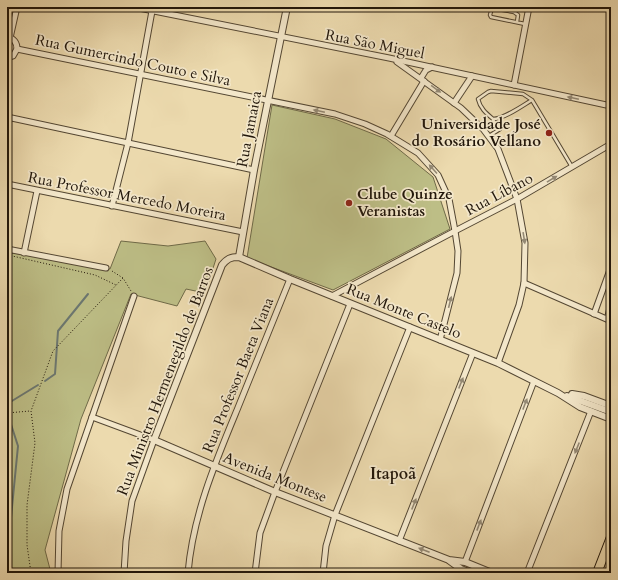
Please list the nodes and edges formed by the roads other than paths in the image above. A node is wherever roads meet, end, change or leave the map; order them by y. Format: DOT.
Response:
graph roads {
  1 [pos="17,7"];
  2 [pos="134,7"];
  3 [pos="287,7"];
  4 [pos="528,7"];
  5 [pos="152,11"];
  6 [pos="517,22"];
  7 [pos="525,24"];
  8 [pos="281,37"];
  9 [pos="9,38"];
  10 [pos="17,49"];
  11 [pos="7,58"];
  12 [pos="392,59"];
  13 [pos="432,67"];
  14 [pos="140,74"];
  15 [pos="472,76"];
  16 [pos="423,80"];
  17 [pos="514,85"];
  18 [pos="268,100"];
  19 [pos="532,100"];
  20 [pos="454,103"];
  21 [pos="611,106"];
  22 [pos="7,117"];
  23 [pos="493,119"];
  24 [pos="392,136"];
  25 [pos="488,136"];
  26 [pos="128,143"];
  27 [pos="611,144"];
  28 [pos="572,167"];
  29 [pos="254,170"];
  30 [pos="7,184"];
  31 [pos="37,191"];
  32 [pos="517,200"];
  33 [pos="112,206"];
  34 [pos="456,230"];
  35 [pos="243,232"];
  36 [pos="7,249"];
  37 [pos="24,253"];
  38 [pos="239,257"];
  39 [pos="611,267"];
  40 [pos="106,268"];
  41 [pos="290,280"];
  42 [pos="524,284"];
  43 [pos="134,296"];
  44 [pos="332,296"];
  45 [pos="611,298"];
  46 [pos="350,304"];
  47 [pos="594,314"];
  48 [pos="609,320"];
  49 [pos="410,327"];
  50 [pos="440,340"];
  51 [pos="473,353"];
  52 [pos="498,363"];
  53 [pos="534,381"];
  54 [pos="558,393"];
  55 [pos="611,406"];
  56 [pos="591,411"];
  57 [pos="611,412"];
  58 [pos="92,417"];
  59 [pos="611,419"];
  60 [pos="154,440"];
  61 [pos="214,467"];
  62 [pos="275,492"];
  63 [pos="335,515"];
  64 [pos="611,537"];
  65 [pos="399,540"];
  66 [pos="449,560"];
  67 [pos="465,562"];
  68 [pos="460,571"];
  69 [pos="58,573"];
  70 [pos="124,573"];
  71 [pos="188,573"];
  72 [pos="255,573"];
  73 [pos="322,573"];
  74 [pos="471,573"];
  75 [pos="492,573"];
  76 [pos="527,573"];
  77 [pos="597,573"];
  1 -- 9 [label="street"];
  2 -- 5 [label="street, Rua São Miguel"];
  3 -- 8 [label="street, Rua Jamaica"];
  4 -- 7 [label="street"];
  5 -- 8 [label="street, Rua São Miguel"];
  5 -- 14 [label="street"];
  6 -- 6 [label="lane"];
  6 -- 7 [label="lane"];
  7 -- 17 [label="street"];
  8 -- 12 [label="street, Rua São Miguel"];
  8 -- 18 [label="street, Rua Jamaica"];
  9 -- 10 [label="street"];
  10 -- 11 [label="street"];
  10 -- 14 [label="street, Rua Gumercindo Couto e Silva"];
  12 -- 13 [label="street, Rua São Miguel"];
  12 -- 16 [label="street"];
  13 -- 15 [label="street, Rua São Miguel"];
  13 -- 16 [label="street"];
  14 -- 18 [label="street, Rua Gumercindo Couto e Silva"];
  14 -- 26 [label="street"];
  15 -- 17 [label="street, Rua São Miguel"];
  15 -- 20 [label="street"];
  16 -- 20 [label="street, one-way"];
  16 -- 24 [label="street"];
  21 -- 17 [label="street, Rua São Miguel, one-way"];
  24 -- 18 [label="street, Rua Gumercindo Couto e Silva, one-way"];
  18 -- 29 [label="street, Rua Jamaica"];
  19 -- 23 [label="lane"];
  19 -- 23 [label="lane"];
  19 -- 28 [label="lane"];
  20 -- 25 [label="street"];
  22 -- 26 [label="street"];
  23 -- 25 [label="lane"];
  34 -- 24 [label="street, Rua Gumercindo Couto e Silva, one-way"];
  25 -- 32 [label="street"];
  26 -- 29 [label="street"];
  26 -- 33 [label="street"];
  27 -- 28 [label="street, Rua Líbano"];
  32 -- 28 [label="street, Rua Líbano, one-way"];
  29 -- 35 [label="street, Rua Jamaica"];
  30 -- 31 [label="street, Rua Professor Mercedo Moreira"];
  31 -- 33 [label="street, Rua Professor Mercedo Moreira"];
  31 -- 37 [label="street"];
  32 -- 34 [label="street, Rua Líbano"];
  32 -- 42 [label="street, one-way"];
  33 -- 35 [label="street, Rua Professor Mercedo Moreira"];
  34 -- 44 [label="street, Rua Líbano"];
  50 -- 34 [label="street, Rua Gumercindo Couto e Silva, one-way"];
  35 -- 38 [label="street, Rua Jamaica"];
  36 -- 37 [label="street"];
  37 -- 40 [label="street"];
  38 -- 41 [label="street, Rua Monte Castelo"];
  38 -- 60 [label="street, Rua Ministro Hermenegildo de Barros"];
  39 -- 47 [label="street"];
  41 -- 44 [label="street, Rua Monte Castelo"];
  41 -- 61 [label="street, Rua Professor Baeta Viana"];
  42 -- 47 [label="street"];
  42 -- 52 [label="street"];
  43 -- 58 [label="street"];
  44 -- 46 [label="street, Rua Monte Castelo"];
  45 -- 48 [label="lane"];
  46 -- 49 [label="street, Rua Monte Castelo"];
  46 -- 62 [label="street"];
  47 -- 48 [label="street"];
  49 -- 50 [label="street, Rua Monte Castelo"];
  49 -- 63 [label="street"];
  50 -- 51 [label="street, Rua Monte Castelo"];
  51 -- 52 [label="street, Rua Monte Castelo"];
  65 -- 51 [label="street, one-way"];
  52 -- 53 [label="street, Rua Monte Castelo"];
  53 -- 54 [label="street, Rua Monte Castelo"];
  67 -- 53 [label="street, one-way"];
  54 -- 55 [label="street, Rua Monte Castelo"];
  54 -- 56 [label="street, Rua Monte Castelo"];
  54 -- 57 [label="street"];
  56 -- 59 [label="street, Rua Monte Castelo"];
  56 -- 76 [label="street, one-way"];
  58 -- 60 [label="street, Avenida Montese"];
  58 -- 69 [label="street"];
  60 -- 61 [label="street, Avenida Montese"];
  60 -- 70 [label="street, Rua Ministro Hermenegildo de Barros"];
  61 -- 62 [label="street, Avenida Montese"];
  61 -- 71 [label="street, Rua Professor Baeta Viana"];
  62 -- 63 [label="street, Avenida Montese"];
  62 -- 72 [label="street"];
  63 -- 65 [label="street, Avenida Montese"];
  63 -- 73 [label="street"];
  64 -- 77 [label="highway"];
  66 -- 65 [label="street, Avenida Montese, one-way"];
  66 -- 67 [label="street, Avenida Montese"];
  66 -- 68 [label="street, Avenida Montese"];
  67 -- 75 [label="street, Avenida Montese"];
  68 -- 74 [label="street, Avenida Montese"];
}
